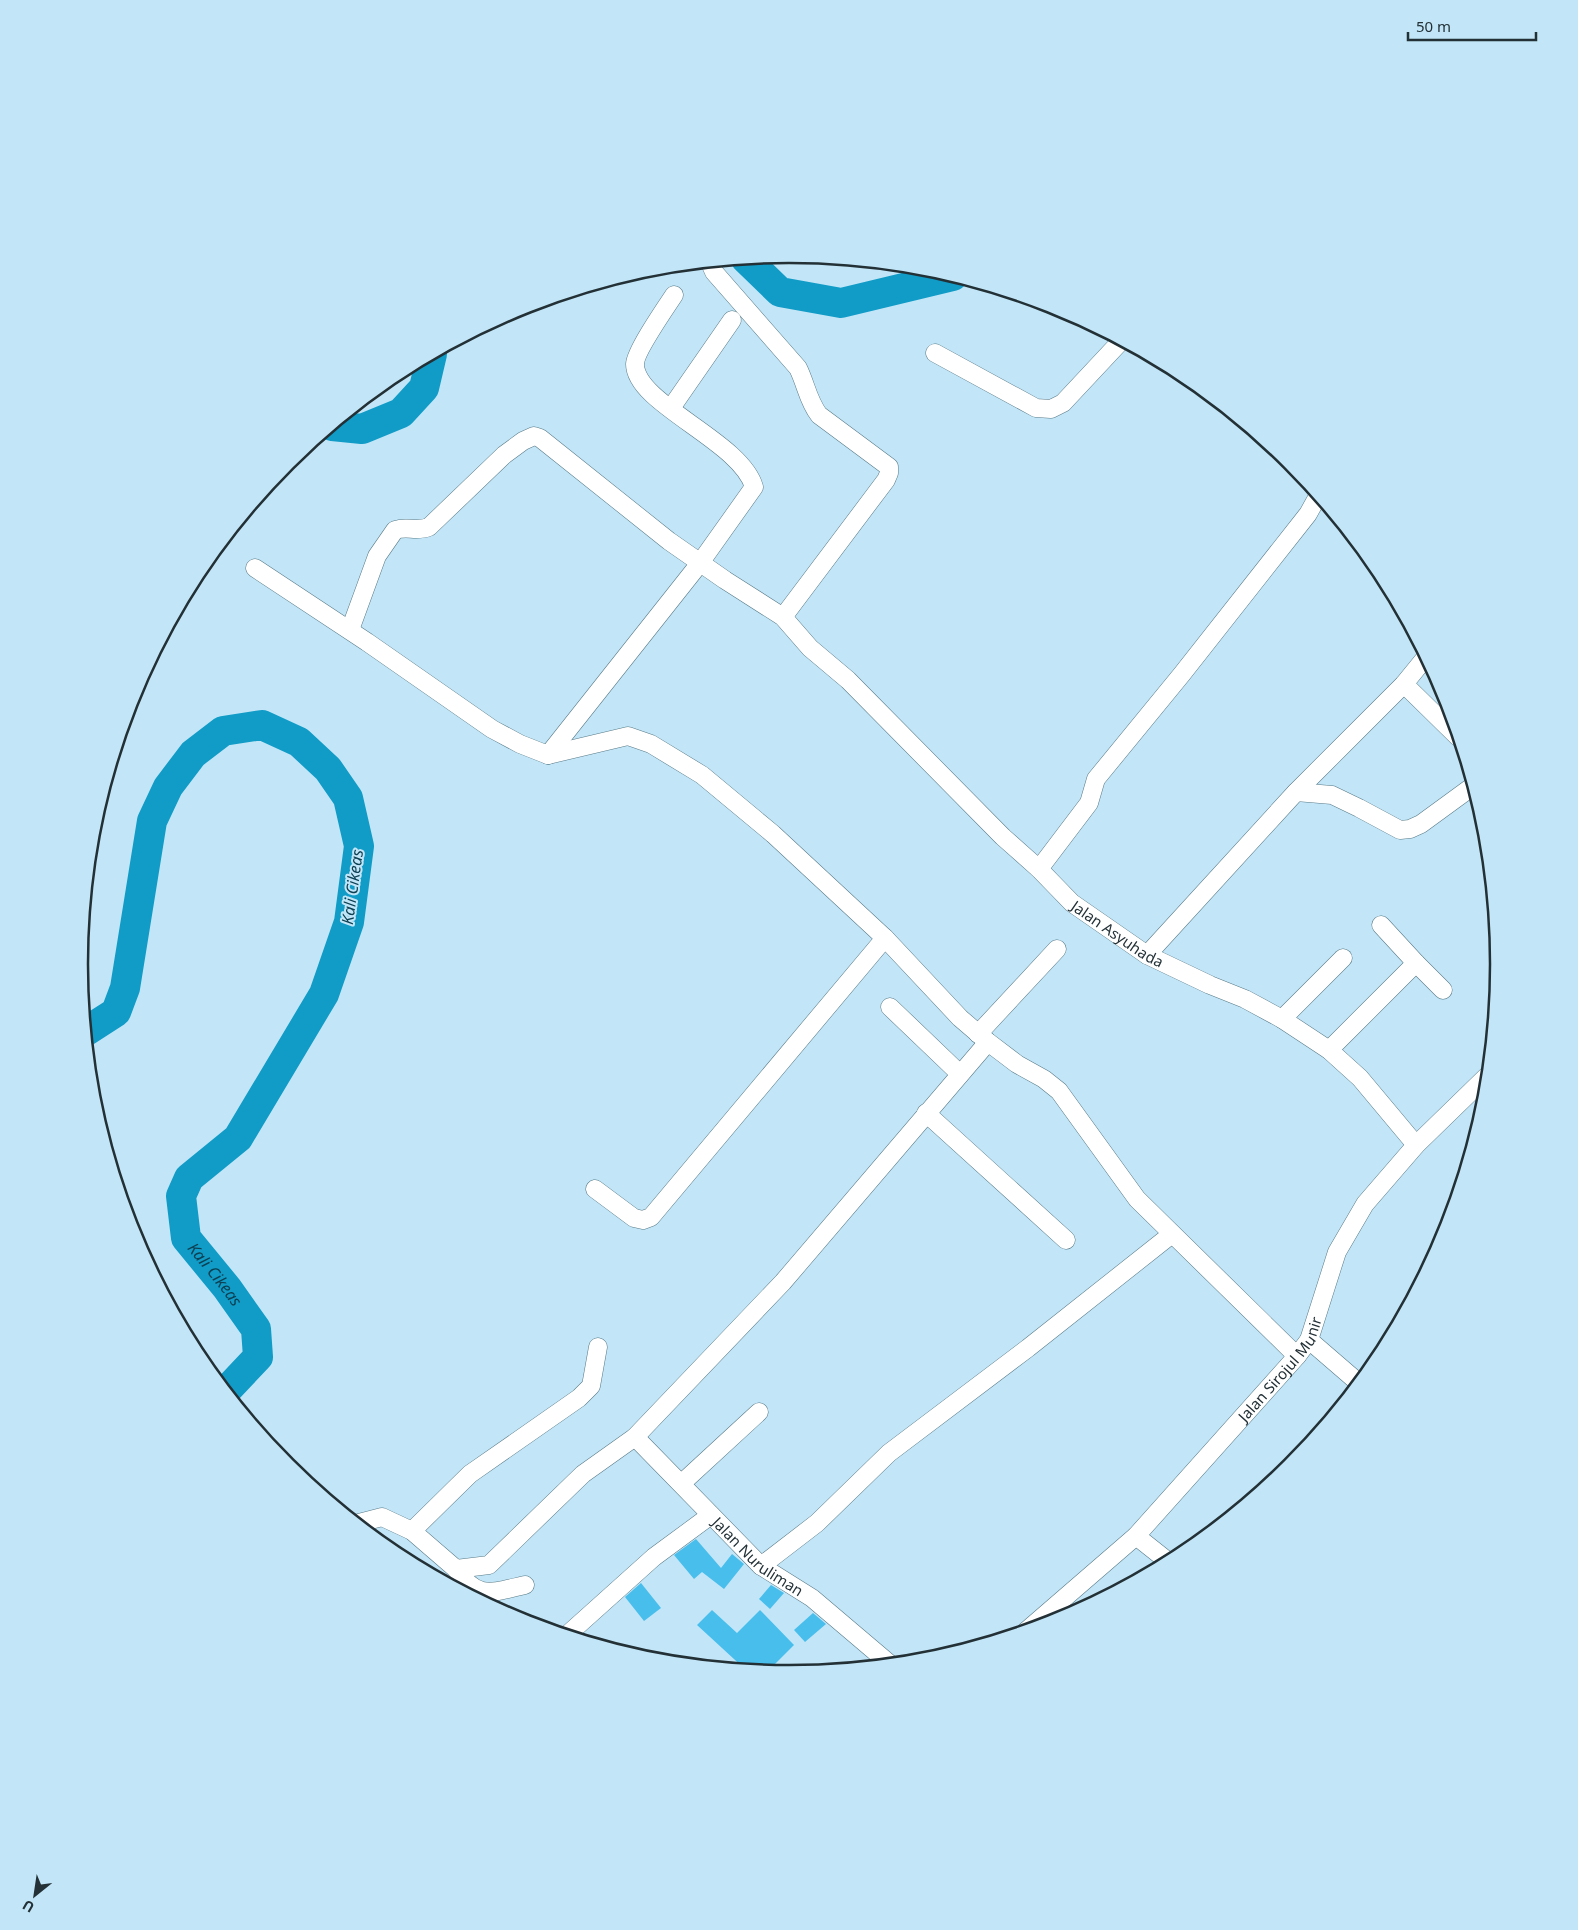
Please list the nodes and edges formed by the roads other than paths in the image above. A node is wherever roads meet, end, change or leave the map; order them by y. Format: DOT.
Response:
graph roads {
  1 [pos="713,268"];
  2 [pos="674,295"];
  3 [pos="732,320"];
  4 [pos="1117,345"];
  5 [pos="935,354"];
  6 [pos="670,408"];
  7 [pos="1315,501"];
  8 [pos="700,563"];
  9 [pos="255,568"];
  10 [pos="783,617"];
  11 [pos="350,630"];
  12 [pos="1421,663"];
  13 [pos="1404,684"];
  14 [pos="1448,726"];
  15 [pos="548,754"];
  16 [pos="1468,789"];
  17 [pos="1296,792"];
  18 [pos="1039,869"];
  19 [pos="1381,925"];
  20 [pos="885,938"];
  21 [pos="1057,949"];
  22 [pos="1147,955"];
  23 [pos="1343,958"];
  24 [pos="1416,963"];
  25 [pos="1443,990"];
  26 [pos="890,1007"];
  27 [pos="1282,1019"];
  28 [pos="983,1038"];
  29 [pos="1329,1050"];
  30 [pos="960,1074"];
  31 [pos="1480,1083"];
  32 [pos="926,1113"];
  33 [pos="1416,1145"];
  34 [pos="595,1189"];
  35 [pos="1172,1234"];
  36 [pos="1066,1240"];
  37 [pos="1309,1340"];
  38 [pos="598,1347"];
  39 [pos="1298,1356"];
  40 [pos="1355,1379"];
  41 [pos="760,1412"];
  42 [pos="635,1437"];
  43 [pos="682,1483"];
  44 [pos="712,1515"];
  45 [pos="362,1522"];
  46 [pos="412,1531"];
  47 [pos="1136,1536"];
  48 [pos="1164,1558"];
  49 [pos="761,1566"];
  50 [pos="456,1569"];
  51 [pos="525,1585"];
  52 [pos="1039,1620"];
  53 [pos="571,1631"];
  54 [pos="884,1659"];
  1 -- 10 [label="street"];
  2 -- 6 [label="street"];
  3 -- 6 [label="street"];
  4 -- 5 [label="street"];
  6 -- 8 [label="street"];
  7 -- 18 [label="street"];
  8 -- 10 [label="street, Jalan Asyuhada"];
  8 -- 11 [label="street, Jalan Asyuhada"];
  8 -- 15 [label="street"];
  9 -- 11 [label="street"];
  10 -- 18 [label="street, Jalan Asyuhada"];
  11 -- 15 [label="street"];
  12 -- 13 [label="street"];
  13 -- 14 [label="street"];
  13 -- 17 [label="street"];
  15 -- 20 [label="street"];
  16 -- 17 [label="street"];
  17 -- 22 [label="street"];
  18 -- 22 [label="street, Jalan Asyuhada"];
  19 -- 24 [label="street"];
  20 -- 28 [label="street"];
  20 -- 34 [label="street"];
  21 -- 28 [label="street"];
  22 -- 27 [label="street, Jalan Asyuhada"];
  23 -- 27 [label="street"];
  24 -- 25 [label="street"];
  24 -- 29 [label="street"];
  26 -- 30 [label="street"];
  27 -- 29 [label="street, Jalan Asyuhada"];
  28 -- 30 [label="street"];
  28 -- 35 [label="street"];
  29 -- 33 [label="street, Jalan Asyuhada"];
  30 -- 32 [label="street"];
  31 -- 33 [label="street, Jalan Sirojul Munir"];
  32 -- 36 [label="street"];
  32 -- 42 [label="street"];
  33 -- 37 [label="street, Jalan Sirojul Munir"];
  35 -- 39 [label="street"];
  35 -- 49 [label="street"];
  37 -- 39 [label="street, Jalan Sirojul Munir"];
  37 -- 40 [label="street"];
  38 -- 46 [label="street"];
  39 -- 47 [label="street, Jalan Sirojul Munir"];
  41 -- 43 [label="street"];
  42 -- 43 [label="street, Jalan Nuruliman"];
  42 -- 50 [label="street"];
  43 -- 44 [label="street, Jalan Nuruliman"];
  44 -- 49 [label="street, Jalan Nuruliman"];
  44 -- 53 [label="street"];
  45 -- 46 [label="street"];
  46 -- 50 [label="street"];
  47 -- 48 [label="street"];
  47 -- 52 [label="street, Jalan Sirojul Munir"];
  49 -- 54 [label="street, Jalan Nuruliman"];
  50 -- 51 [label="street"];
}
